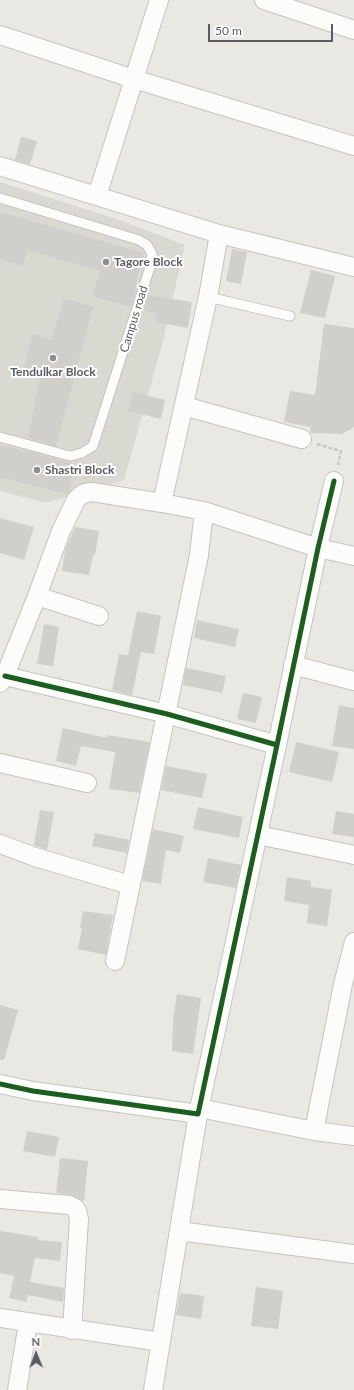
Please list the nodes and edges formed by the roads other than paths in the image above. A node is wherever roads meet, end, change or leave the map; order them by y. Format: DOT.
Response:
graph roads {
  1 [pos="159,0"];
  2 [pos="264,0"];
  3 [pos="354,30"];
  4 [pos="0,35"];
  5 [pos="134,79"];
  6 [pos="354,146"];
  7 [pos="1,170"];
  8 [pos="97,196"];
  9 [pos="0,198"];
  10 [pos="219,234"];
  11 [pos="354,267"];
  12 [pos="208,297"];
  13 [pos="290,316"];
  14 [pos="184,406"];
  15 [pos="0,437"];
  16 [pos="302,439"];
  17 [pos="334,481"];
  18 [pos="162,503"];
  19 [pos="204,512"];
  20 [pos="318,548"];
  21 [pos="354,556"];
  22 [pos="37,596"];
  23 [pos="99,616"];
  24 [pos="293,665"];
  25 [pos="2,679"];
  26 [pos="354,681"];
  27 [pos="167,714"];
  28 [pos="278,745"];
  29 [pos="0,763"];
  30 [pos="87,783"];
  31 [pos="258,835"];
  32 [pos="0,844"];
  33 [pos="354,855"];
  34 [pos="130,885"];
  35 [pos="354,942"];
  36 [pos="115,961"];
  37 [pos="348,985"];
  38 [pos="0,1084"];
  39 [pos="199,1111"];
  40 [pos="314,1131"];
  41 [pos="354,1136"];
  42 [pos="0,1199"];
  43 [pos="179,1231"];
  44 [pos="354,1254"];
  45 [pos="0,1318"];
  46 [pos="28,1323"];
  47 [pos="72,1330"];
  48 [pos="161,1342"];
  49 [pos="17,1390"];
  50 [pos="153,1390"];
  1 -- 5 [label="street"];
  2 -- 3 [label="street"];
  4 -- 5 [label="street"];
  5 -- 6 [label="street"];
  5 -- 8 [label="street"];
  7 -- 8 [label="street"];
  8 -- 10 [label="street"];
  9 -- 15 [label="lane, Campus road"];
  10 -- 11 [label="street"];
  10 -- 12 [label="street"];
  12 -- 13 [label="lane"];
  12 -- 14 [label="street"];
  14 -- 16 [label="street"];
  14 -- 18 [label="street"];
  17 -- 20 [label="street"];
  18 -- 19 [label="street"];
  18 -- 22 [label="street"];
  19 -- 20 [label="street"];
  19 -- 27 [label="street"];
  20 -- 21 [label="street"];
  20 -- 24 [label="street"];
  22 -- 23 [label="street"];
  22 -- 25 [label="street"];
  24 -- 26 [label="street"];
  24 -- 28 [label="street"];
  25 -- 27 [label="street"];
  27 -- 28 [label="street"];
  27 -- 34 [label="street"];
  28 -- 31 [label="street"];
  29 -- 30 [label="street"];
  31 -- 33 [label="street"];
  31 -- 39 [label="street"];
  32 -- 34 [label="street"];
  34 -- 36 [label="street"];
  35 -- 37 [label="street"];
  37 -- 40 [label="street"];
  38 -- 39 [label="street"];
  39 -- 40 [label="street"];
  39 -- 43 [label="street"];
  40 -- 41 [label="street"];
  42 -- 47 [label="street"];
  43 -- 44 [label="street"];
  43 -- 48 [label="street"];
  45 -- 46 [label="street"];
  46 -- 47 [label="street"];
  46 -- 49 [label="street"];
  47 -- 48 [label="street"];
  48 -- 50 [label="street"];
}
